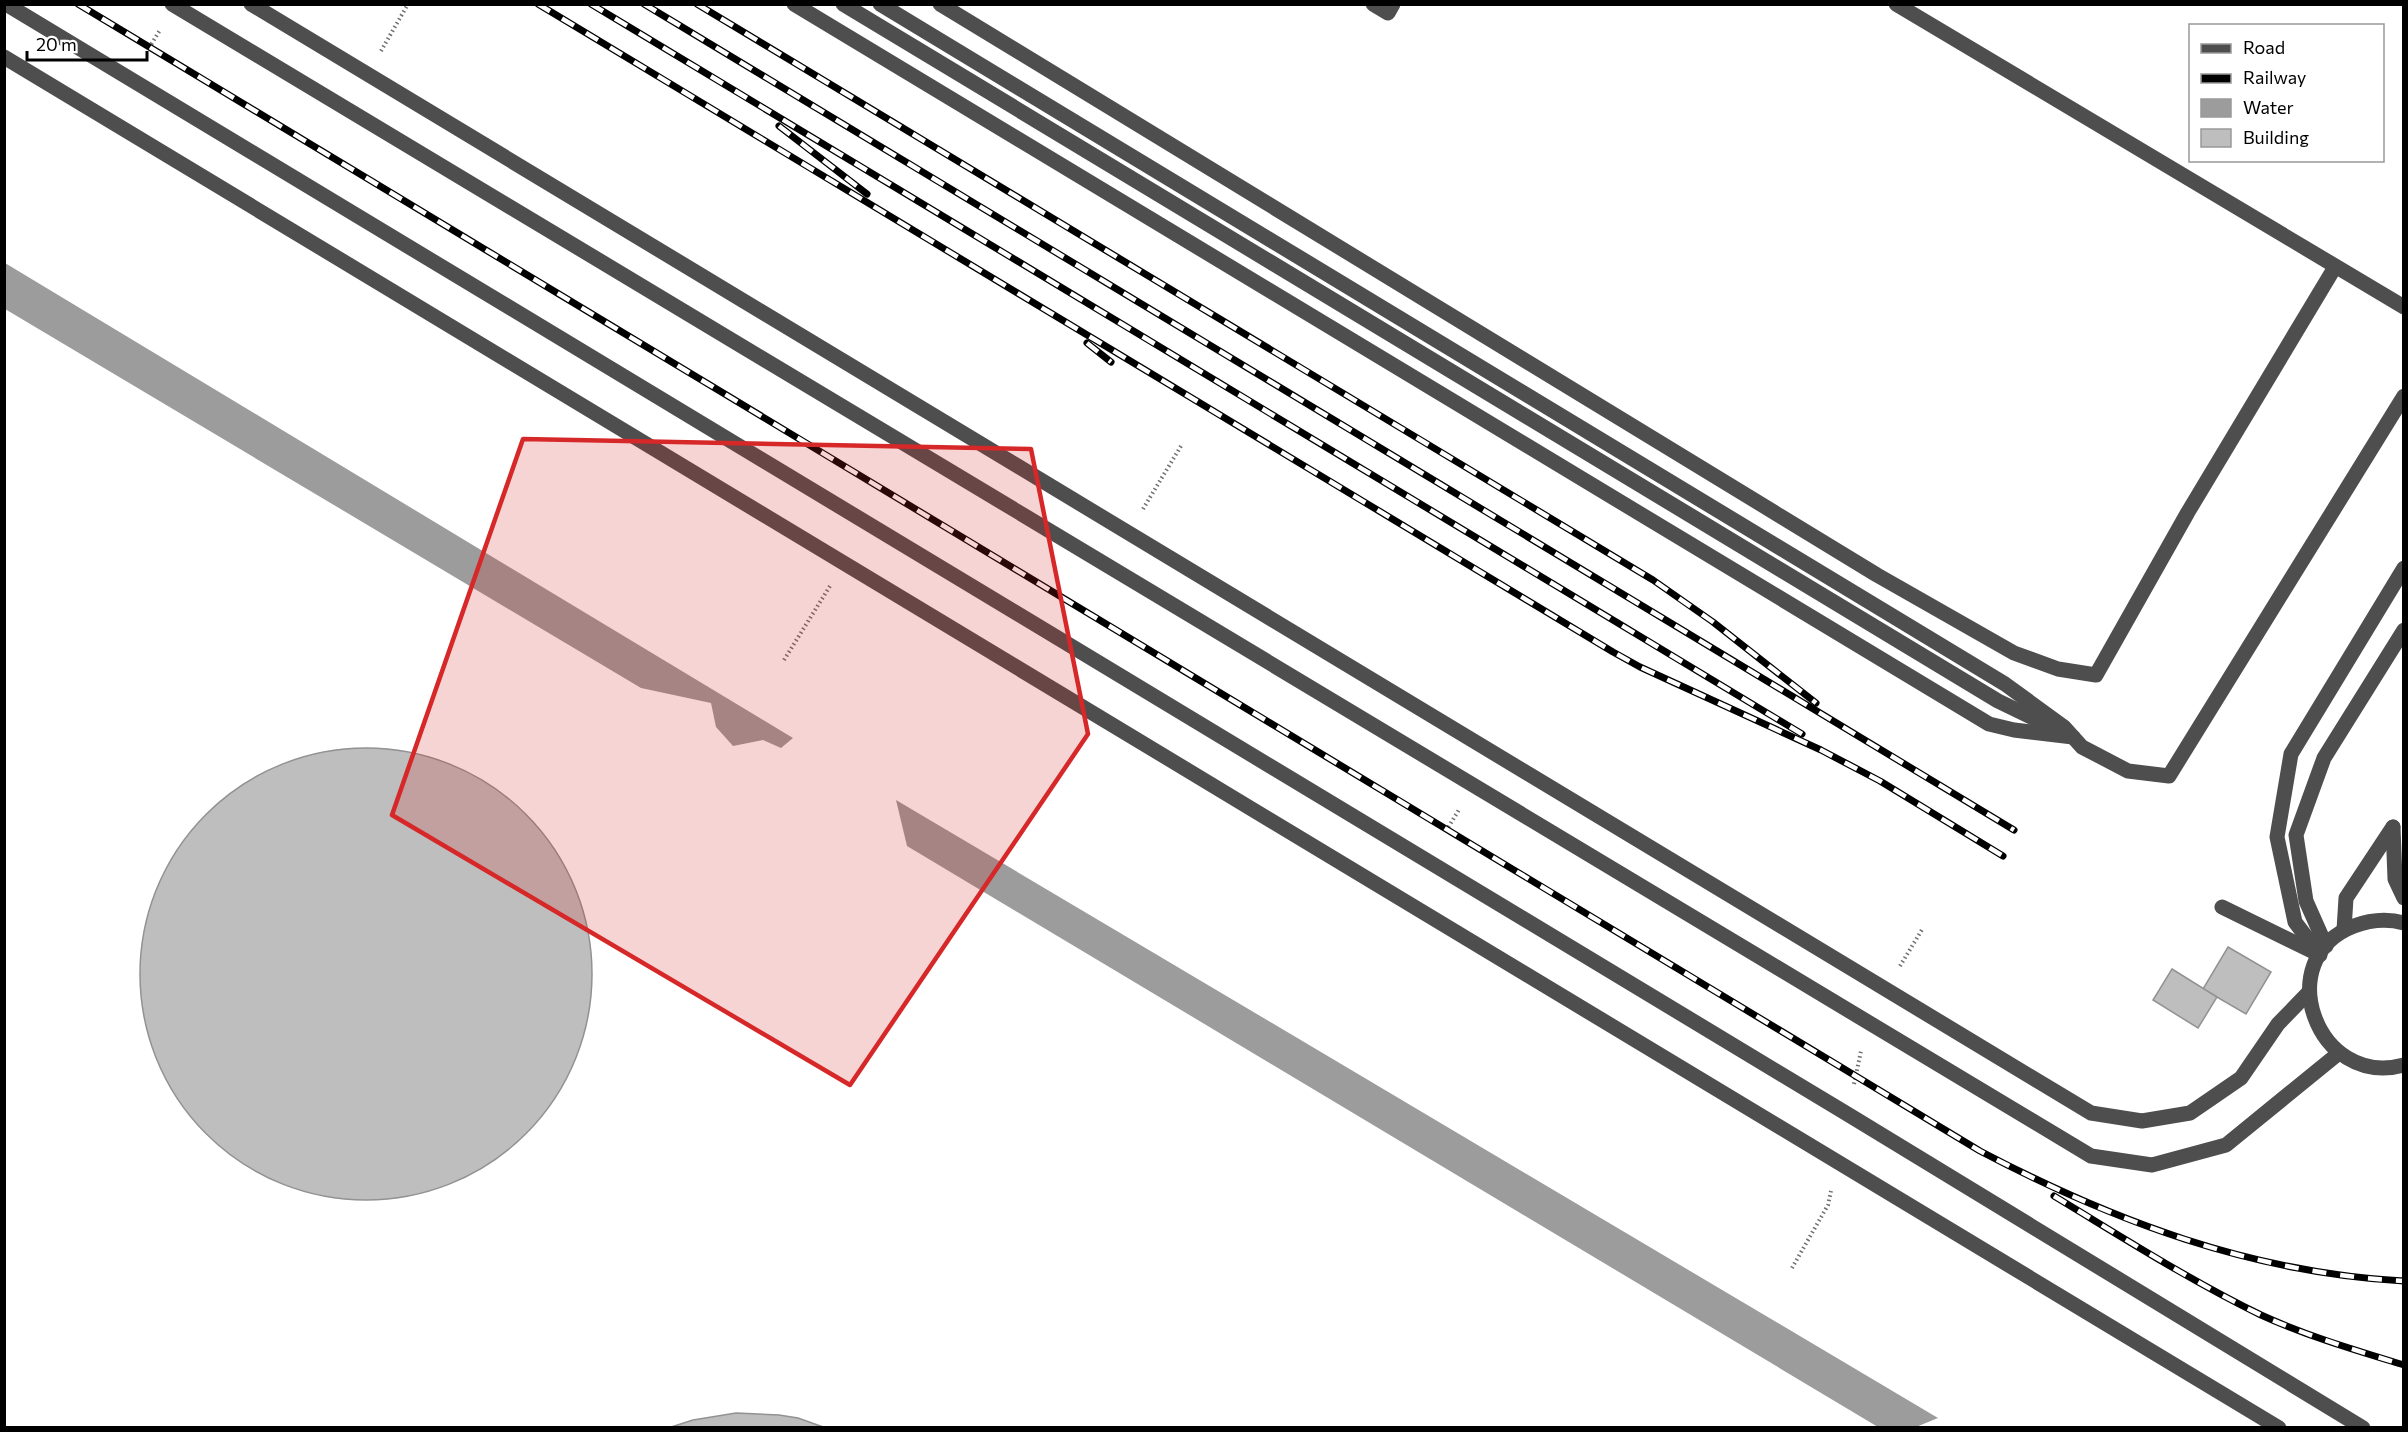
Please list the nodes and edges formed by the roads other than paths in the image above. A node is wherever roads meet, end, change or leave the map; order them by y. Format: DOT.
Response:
graph roads {
  1 [pos="6,4"];
  2 [pos="172,4"];
  3 [pos="251,4"];
  4 [pos="794,4"];
  5 [pos="843,4"];
  6 [pos="880,4"];
  7 [pos="940,4"];
  8 [pos="1373,4"];
  9 [pos="1393,4"];
  10 [pos="1896,4"];
  11 [pos="951,9"];
  12 [pos="4,57"];
  13 [pos="2335,267"];
  14 [pos="2403,307"];
  15 [pos="2403,396"];
  16 [pos="2403,568"];
  17 [pos="2403,630"];
  18 [pos="2073,737"];
  19 [pos="2403,898"];
  20 [pos="2222,906"];
  21 [pos="2403,922"];
  22 [pos="2344,930"];
  23 [pos="2323,951"];
  24 [pos="2309,992"];
  25 [pos="2339,1053"];
  26 [pos="2400,1071"];
  27 [pos="2279,1428"];
  28 [pos="2363,1428"];
  1 -- 28 [label="street"];
  2 -- 25 [label="street"];
  3 -- 24 [label="street"];
  4 -- 18 [label="street"];
  5 -- 18 [label="street"];
  6 -- 18 [label="street"];
  7 -- 11 [label="street"];
  8 -- 9 [label="street"];
  10 -- 13 [label="street"];
  11 -- 13 [label="street"];
  12 -- 27 [label="street"];
  13 -- 14 [label="street"];
  15 -- 18 [label="street"];
  16 -- 23 [label="street"];
  17 -- 23 [label="street"];
  19 -- 22 [label="street"];
  20 -- 23 [label="street"];
  21 -- 22 [label="street"];
  22 -- 23 [label="street"];
  23 -- 24 [label="street"];
  24 -- 25 [label="street"];
  25 -- 26 [label="street"];
}
